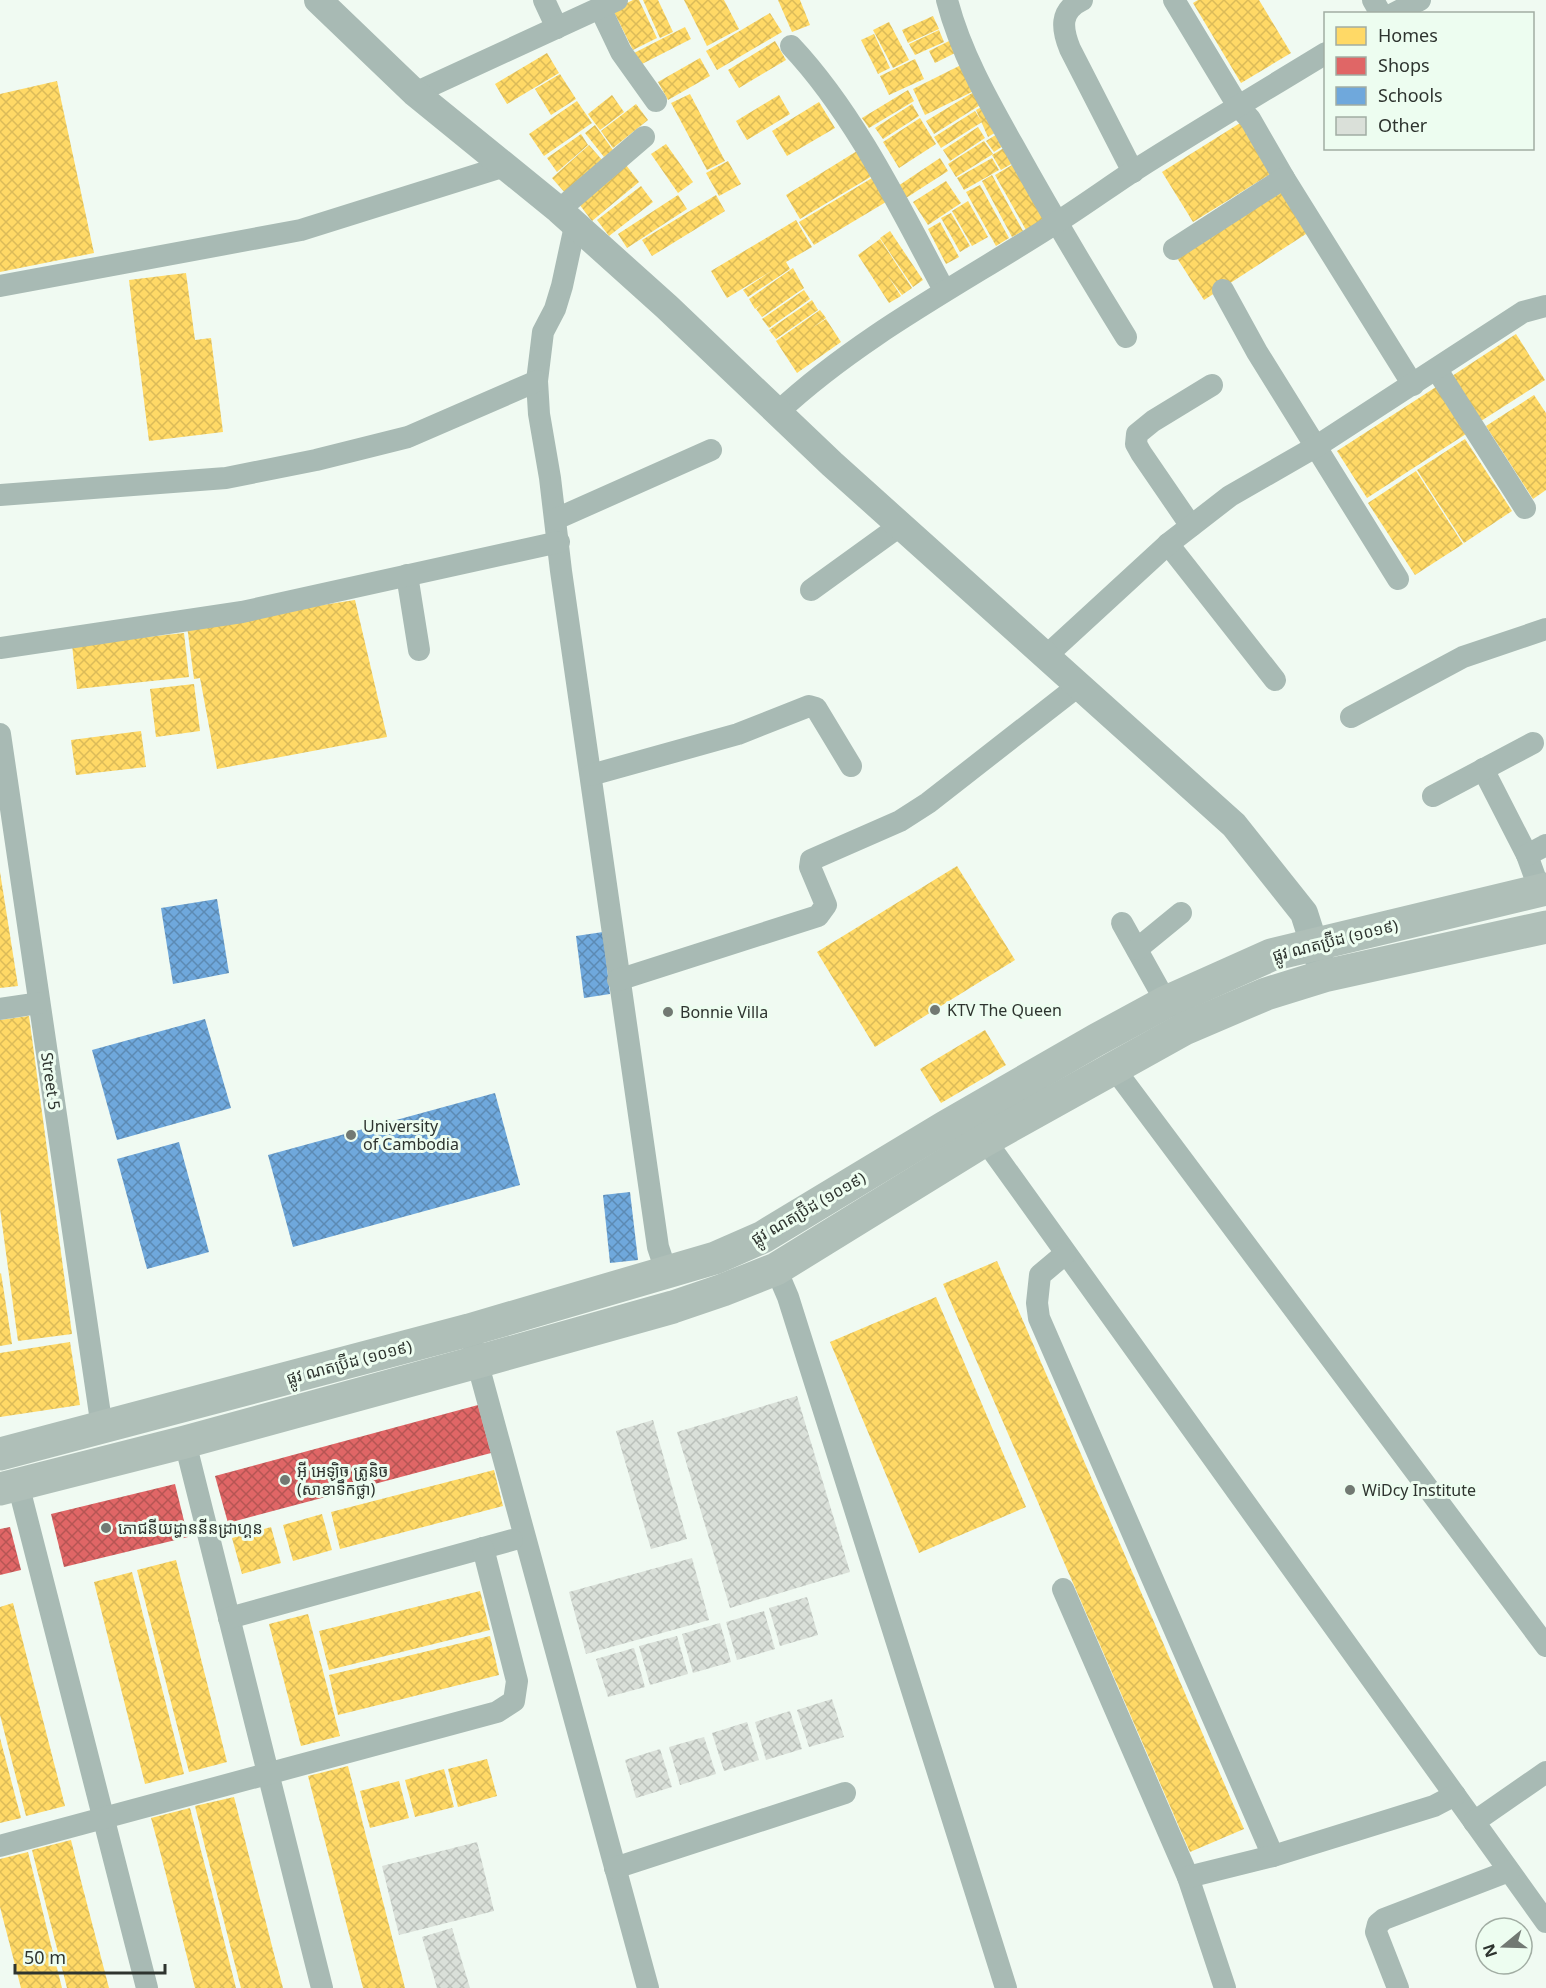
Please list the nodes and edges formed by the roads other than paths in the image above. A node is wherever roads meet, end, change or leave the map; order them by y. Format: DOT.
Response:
graph roads {
  1 [pos="318,0"];
  2 [pos="544,0"];
  3 [pos="947,0"];
  4 [pos="1174,0"];
  5 [pos="1077,1"];
  6 [pos="609,4"];
  7 [pos="557,28"];
  8 [pos="791,46"];
  9 [pos="1324,54"];
  10 [pos="415,93"];
  11 [pos="656,101"];
  12 [pos="1238,106"];
  13 [pos="644,136"];
  14 [pos="505,166"];
  15 [pos="1133,172"];
  16 [pos="1284,178"];
  17 [pos="567,218"];
  18 [pos="1056,224"];
  19 [pos="1174,249"];
  20 [pos="0,286"];
  21 [pos="944,290"];
  22 [pos="1223,290"];
  23 [pos="1546,306"];
  24 [pos="1126,337"];
  25 [pos="1437,370"];
  26 [pos="537,381"];
  27 [pos="1212,385"];
  28 [pos="1413,385"];
  29 [pos="778,412"];
  30 [pos="1317,446"];
  31 [pos="711,450"];
  32 [pos="0,495"];
  33 [pos="1525,508"];
  34 [pos="556,519"];
  35 [pos="901,525"];
  36 [pos="1191,525"];
  37 [pos="559,542"];
  38 [pos="1168,544"];
  39 [pos="407,575"];
  40 [pos="1398,579"];
  41 [pos="811,590"];
  42 [pos="1546,629"];
  43 [pos="0,648"];
  44 [pos="419,650"];
  45 [pos="1045,657"];
  46 [pos="1275,680"];
  47 [pos="1078,686"];
  48 [pos="1351,717"];
  49 [pos="0,734"];
  50 [pos="1533,743"];
  51 [pos="851,766"];
  52 [pos="1484,769"];
  53 [pos="591,775"];
  54 [pos="1433,796"];
  55 [pos="1536,850"];
  56 [pos="1543,890"];
  57 [pos="1181,913"];
  58 [pos="1122,923"];
  59 [pos="1546,927"];
  60 [pos="1315,943"];
  61 [pos="1137,949"];
  62 [pos="1324,976"];
  63 [pos="618,980"];
  64 [pos="1166,1002"];
  65 [pos="39,1003"];
  66 [pos="0,1009"];
  67 [pos="1113,1067"];
  68 [pos="985,1140"];
  69 [pos="1065,1254"];
  70 [pos="776,1269"];
  71 [pos="667,1274"];
  72 [pos="469,1330"];
  73 [pos="477,1362"];
  74 [pos="102,1428"];
  75 [pos="185,1442"];
  76 [pos="0,1454"];
  77 [pos="9,1486"];
  78 [pos="519,1538"];
  79 [pos="483,1548"];
  80 [pos="1063,1589"];
  81 [pos="229,1618"];
  82 [pos="1546,1646"];
  83 [pos="1546,1772"];
  84 [pos="268,1774"];
  85 [pos="845,1793"];
  86 [pos="1455,1795"];
  87 [pos="103,1818"];
  88 [pos="1474,1822"];
  89 [pos="0,1846"];
  90 [pos="1273,1856"];
  91 [pos="615,1868"];
  92 [pos="1509,1870"];
  93 [pos="1188,1877"];
  94 [pos="1546,1922"];
  95 [pos="147,1988"];
  96 [pos="322,1988"];
  97 [pos="648,1988"];
  98 [pos="1006,1988"];
  99 [pos="1225,1988"];
  100 [pos="1398,1988"];
  1 -- 10 [label="street"];
  2 -- 7 [label="street"];
  3 -- 18 [label="street"];
  4 -- 12 [label="street"];
  5 -- 15 [label="street"];
  6 -- 7 [label="street"];
  6 -- 11 [label="street"];
  7 -- 10 [label="street"];
  8 -- 21 [label="street"];
  9 -- 12 [label="street"];
  10 -- 14 [label="street"];
  12 -- 15 [label="street"];
  12 -- 16 [label="street"];
  13 -- 17 [label="street"];
  14 -- 17 [label="street"];
  14 -- 20 [label="street"];
  15 -- 18 [label="street"];
  16 -- 19 [label="street"];
  16 -- 28 [label="street"];
  17 -- 26 [label="street"];
  17 -- 29 [label="street"];
  18 -- 21 [label="street"];
  18 -- 24 [label="street"];
  21 -- 29 [label="street"];
  22 -- 30 [label="street"];
  23 -- 25 [label="street"];
  25 -- 28 [label="street"];
  25 -- 33 [label="street"];
  26 -- 32 [label="street"];
  26 -- 34 [label="street"];
  27 -- 36 [label="street"];
  28 -- 30 [label="street"];
  29 -- 35 [label="street"];
  30 -- 36 [label="street"];
  30 -- 40 [label="street"];
  31 -- 34 [label="street"];
  34 -- 37 [label="street"];
  35 -- 41 [label="street"];
  35 -- 45 [label="street"];
  36 -- 38 [label="street"];
  37 -- 39 [label="street"];
  37 -- 53 [label="street"];
  38 -- 45 [label="street"];
  38 -- 46 [label="street"];
  39 -- 43 [label="street"];
  39 -- 44 [label="street"];
  42 -- 48 [label="street"];
  45 -- 47 [label="street"];
  47 -- 60 [label="street"];
  47 -- 63 [label="street"];
  49 -- 65 [label="street, Street 5"];
  50 -- 52 [label="street"];
  51 -- 53 [label="street"];
  52 -- 54 [label="street"];
  52 -- 55 [label="street"];
  53 -- 63 [label="street"];
  55 -- 56 [label="street"];
  56 -- 60 [label="main road, ផ្លូវ ណតប្រ៊ីដ (១០១៩)"];
  57 -- 61 [label="street"];
  58 -- 61 [label="street"];
  59 -- 62 [label="main road, ផ្លូវ ណតប្រ៊ីដ (១០១៩)"];
  60 -- 62 [label="street"];
  60 -- 64 [label="main road, ផ្លូវ ណតប្រ៊ីដ (១០១៩)"];
  61 -- 64 [label="street"];
  62 -- 67 [label="main road, ផ្លូវ ណតប្រ៊ីដ (១០១៩)"];
  63 -- 71 [label="street"];
  64 -- 71 [label="main road, ផ្លូវ ណតប្រ៊ីដ (១០១៩)"];
  65 -- 66 [label="street"];
  65 -- 74 [label="street, Street 5"];
  67 -- 68 [label="main road, ផ្លូវ ណតប្រ៊ីដ (១០១៩)"];
  67 -- 82 [label="street"];
  68 -- 69 [label="street"];
  68 -- 70 [label="main road, ផ្លូវ ណតប្រ៊ីដ (១០១៩)"];
  69 -- 86 [label="street"];
  69 -- 90 [label="street"];
  70 -- 73 [label="main road, ផ្លូវ ណតប្រ៊ីដ (១០១៩)"];
  70 -- 98 [label="street"];
  71 -- 72 [label="main road, ផ្លូវ ណតប្រ៊ីដ (១០១៩)"];
  72 -- 73 [label="street"];
  72 -- 74 [label="main road, ផ្លូវ ណតប្រ៊ីដ (១០១៩)"];
  73 -- 75 [label="main road, ផ្លូវ ណតប្រ៊ីដ (១០១៩)"];
  73 -- 78 [label="street"];
  74 -- 76 [label="main road, ផ្លូវ ណតប្រ៊ីដ (១០១៩)"];
  75 -- 77 [label="main road, ផ្លូវ ណតប្រ៊ីដ (១០១៩)"];
  75 -- 81 [label="street"];
  77 -- 87 [label="street"];
  78 -- 79 [label="street"];
  78 -- 91 [label="street"];
  79 -- 81 [label="street"];
  79 -- 84 [label="street"];
  80 -- 93 [label="street"];
  81 -- 84 [label="street"];
  83 -- 88 [label="street"];
  84 -- 87 [label="street"];
  84 -- 96 [label="street"];
  85 -- 91 [label="street"];
  86 -- 88 [label="street"];
  86 -- 90 [label="street"];
  87 -- 89 [label="street"];
  87 -- 95 [label="street"];
  88 -- 92 [label="street"];
  90 -- 93 [label="street"];
  91 -- 97 [label="street"];
  92 -- 94 [label="street"];
  92 -- 100 [label="street"];
  93 -- 99 [label="street"];
}
